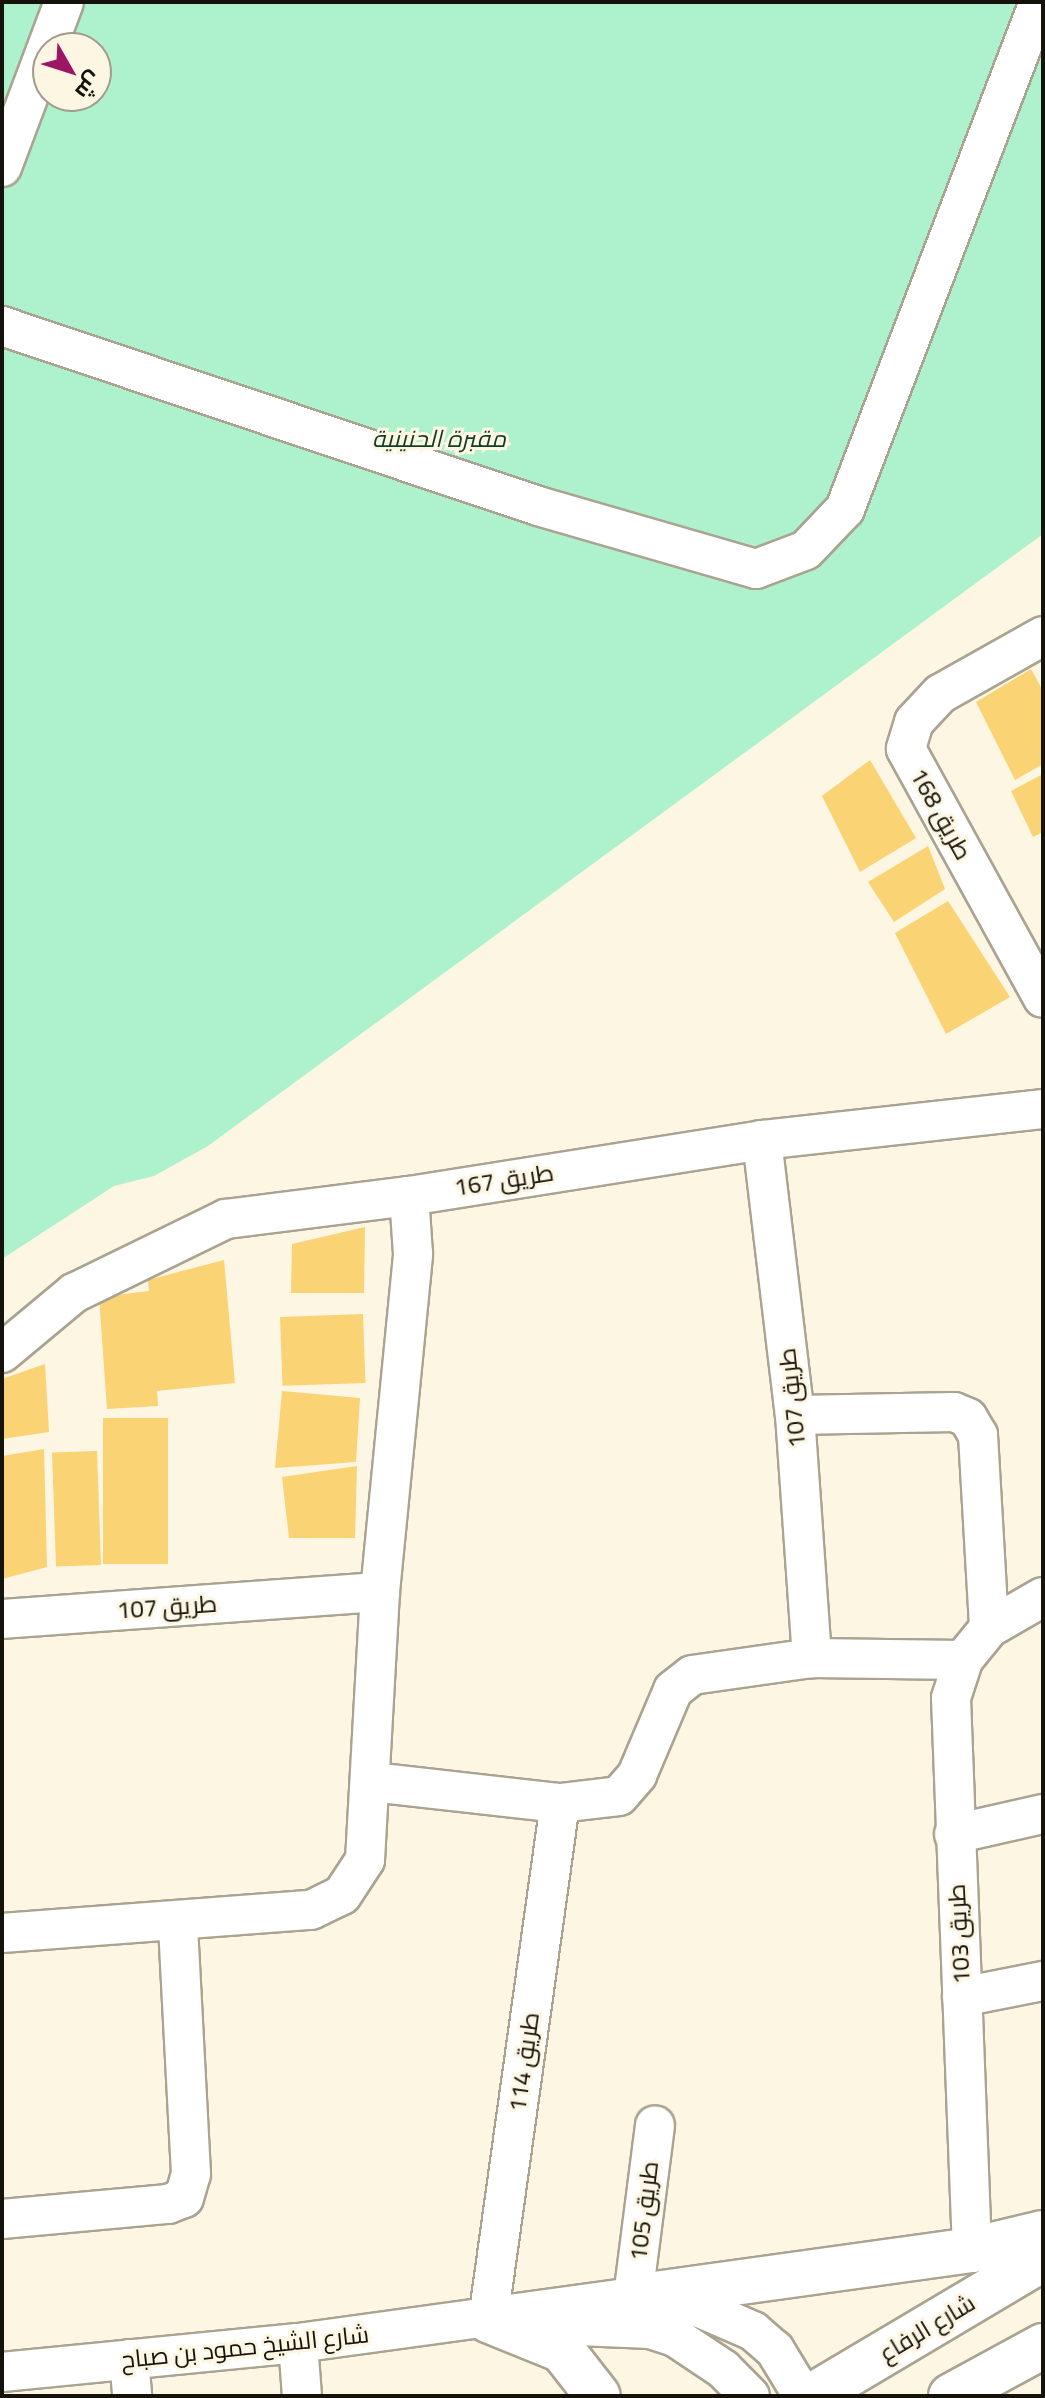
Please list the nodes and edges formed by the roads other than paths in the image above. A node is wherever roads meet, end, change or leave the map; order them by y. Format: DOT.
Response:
graph roads {
  1 [pos="64,2"];
  2 [pos="1039,2"];
  3 [pos="2,167"];
  4 [pos="2,326"];
  5 [pos="1043,636"];
  6 [pos="1043,998"];
  7 [pos="1043,1109"];
  8 [pos="762,1140"];
  9 [pos="409,1196"];
  10 [pos="2,1353"];
  11 [pos="795,1415"];
  12 [pos="380,1592"];
  13 [pos="1043,1597"];
  14 [pos="2,1619"];
  15 [pos="989,1628"];
  16 [pos="812,1658"];
  17 [pos="963,1660"];
  18 [pos="372,1782"];
  19 [pos="560,1803"];
  20 [pos="1043,1814"];
  21 [pos="954,1834"];
  22 [pos="178,1922"];
  23 [pos="2,1933"];
  24 [pos="1043,1981"];
  25 [pos="962,1997"];
  26 [pos="655,2125"];
  27 [pos="2,2219"];
  28 [pos="1043,2233"];
  29 [pos="972,2250"];
  30 [pos="1043,2259"];
  31 [pos="633,2297"];
  32 [pos="488,2320"];
  33 [pos="298,2343"];
  34 [pos="1043,2346"];
  35 [pos="129,2359"];
  36 [pos="2,2372"];
  37 [pos="132,2396"];
  38 [pos="302,2396"];
  39 [pos="598,2396"];
  40 [pos="750,2396"];
  41 [pos="803,2396"];
  42 [pos="812,2396"];
  43 [pos="951,2396"];
  1 -- 3 [label="street"];
  2 -- 4 [label="street"];
  5 -- 6 [label="street, طريق 168"];
  7 -- 8 [label="street, طريق 167"];
  8 -- 9 [label="street, طريق 167"];
  8 -- 11 [label="street, طريق 107"];
  9 -- 10 [label="street, طريق 167"];
  9 -- 12 [label="street"];
  11 -- 15 [label="street"];
  11 -- 16 [label="street, طريق 107"];
  12 -- 14 [label="street, طريق 107"];
  12 -- 18 [label="street"];
  13 -- 15 [label="street"];
  15 -- 17 [label="street, طريق 103"];
  16 -- 17 [label="street"];
  16 -- 19 [label="street"];
  17 -- 21 [label="street, طريق 103"];
  18 -- 19 [label="street"];
  18 -- 22 [label="street"];
  19 -- 32 [label="street, طريق 114"];
  20 -- 21 [label="street"];
  21 -- 25 [label="street, طريق 103"];
  22 -- 23 [label="street"];
  22 -- 27 [label="street"];
  24 -- 25 [label="street"];
  25 -- 29 [label="street, طريق 103"];
  26 -- 31 [label="street, طريق 105"];
  28 -- 29 [label="main road"];
  29 -- 31 [label="main road"];
  30 -- 42 [label="main road, شارع الرفاع"];
  31 -- 32 [label="street, شارع الشيخ حمود بن صباح"];
  31 -- 41 [label="street, شارع الشيخ حمود بن صباح"];
  32 -- 33 [label="street, شارع الشيخ حمود بن صباح"];
  32 -- 39 [label="main road"];
  32 -- 40 [label="street, شارع الشيخ حمود بن صباح"];
  33 -- 35 [label="street, شارع الشيخ حمود بن صباح"];
  33 -- 38 [label="street"];
  34 -- 43 [label="main road"];
  35 -- 36 [label="street, شارع الشيخ حمود بن صباح"];
  35 -- 37 [label="street"];
}
